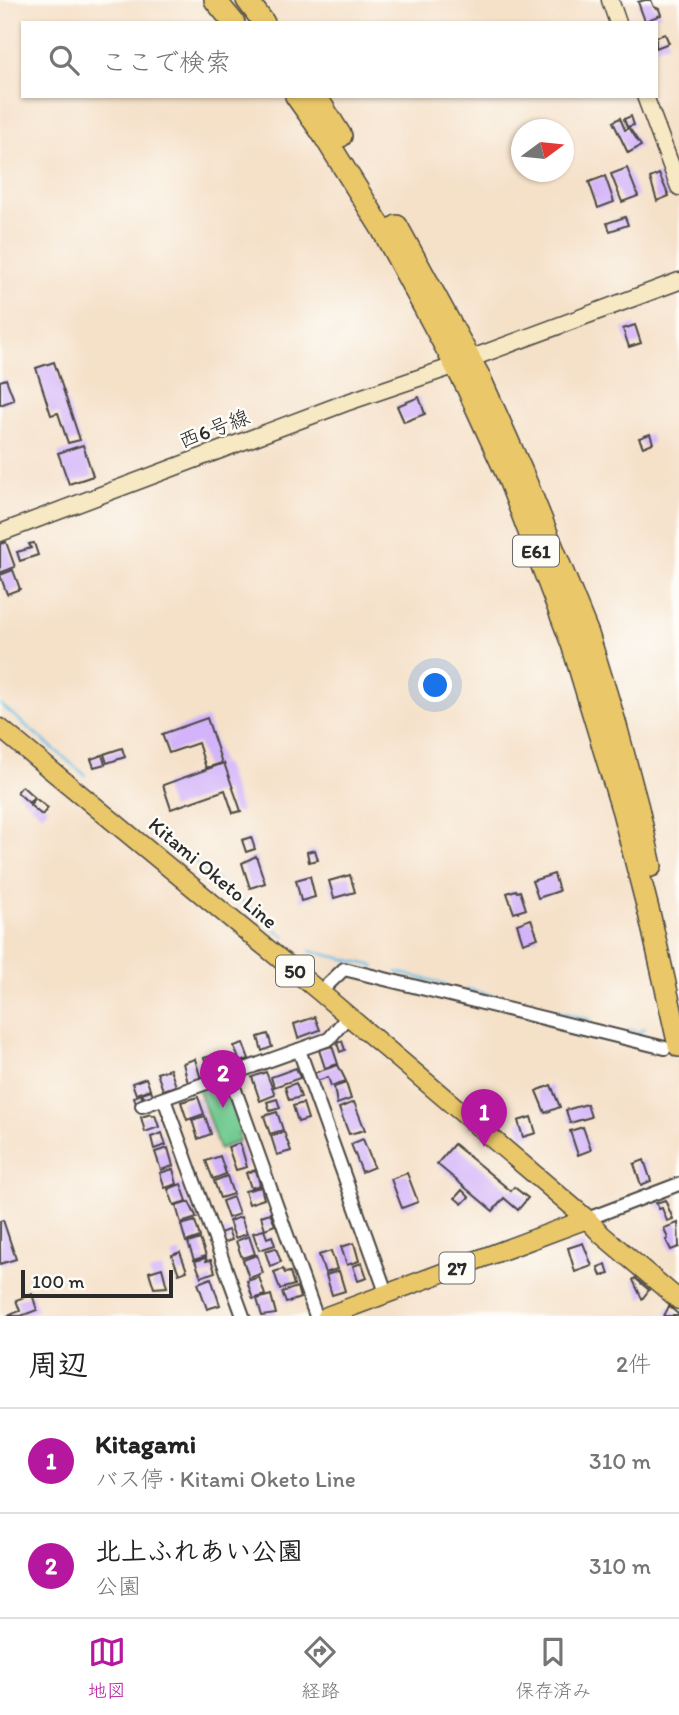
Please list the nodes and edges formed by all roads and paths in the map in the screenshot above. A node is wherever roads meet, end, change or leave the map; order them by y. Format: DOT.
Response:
graph roads {
  1 [pos="215,0"];
  2 [pos="228,0"];
  3 [pos="247,0"];
  4 [pos="610,0"];
  5 [pos="232,21"];
  6 [pos="243,21"];
  7 [pos="263,21"];
  8 [pos="617,21"];
  9 [pos="297,98"];
  10 [pos="317,98"];
  11 [pos="646,98"];
  12 [pos="679,187"];
  13 [pos="679,281"];
  14 [pos="480,355"];
  15 [pos="445,369"];
  16 [pos="0,533"];
  17 [pos="0,728"];
  18 [pos="320,992"];
  19 [pos="348,1016"];
  20 [pos="679,1024"];
  21 [pos="672,1047"];
  22 [pos="299,1050"];
  23 [pos="230,1076"];
  24 [pos="163,1099"];
  25 [pos="142,1106"];
  26 [pos="679,1184"];
  27 [pos="587,1219"];
  28 [pos="679,1284"];
  29 [pos="387,1295"];
  30 [pos="679,1300"];
  31 [pos="243,1316"];
  32 [pos="316,1316"];
  33 [pos="327,1316"];
  1 -- 5 [label="highway"];
  2 -- 6 [label="highway"];
  3 -- 7 [label="highway"];
  4 -- 8 [label="street"];
  9 -- 21 [label="highway, E61"];
  10 -- 20 [label="highway, E61"];
  11 -- 12 [label="street"];
  13 -- 14 [label="street"];
  15 -- 16 [label="street, 西6号線"];
  17 -- 18 [label="main road, Kitami Oketo Line / 50"];
  18 -- 19 [label="main road, Kitami Oketo Line / 50"];
  18 -- 21 [label="street"];
  19 -- 22 [label="street"];
  19 -- 27 [label="main road, Kitami Oketo Line / 50"];
  22 -- 23 [label="street"];
  22 -- 29 [label="street"];
  23 -- 24 [label="street"];
  23 -- 32 [label="street"];
  24 -- 25 [label="street"];
  24 -- 31 [label="street"];
  26 -- 27 [label="street"];
  27 -- 28 [label="main road, Kitami Oketo Line"];
  27 -- 29 [label="main road, 27"];
  27 -- 30 [label="main road, Kitami Oketo Line"];
  29 -- 33 [label="main road, 27"];
}
